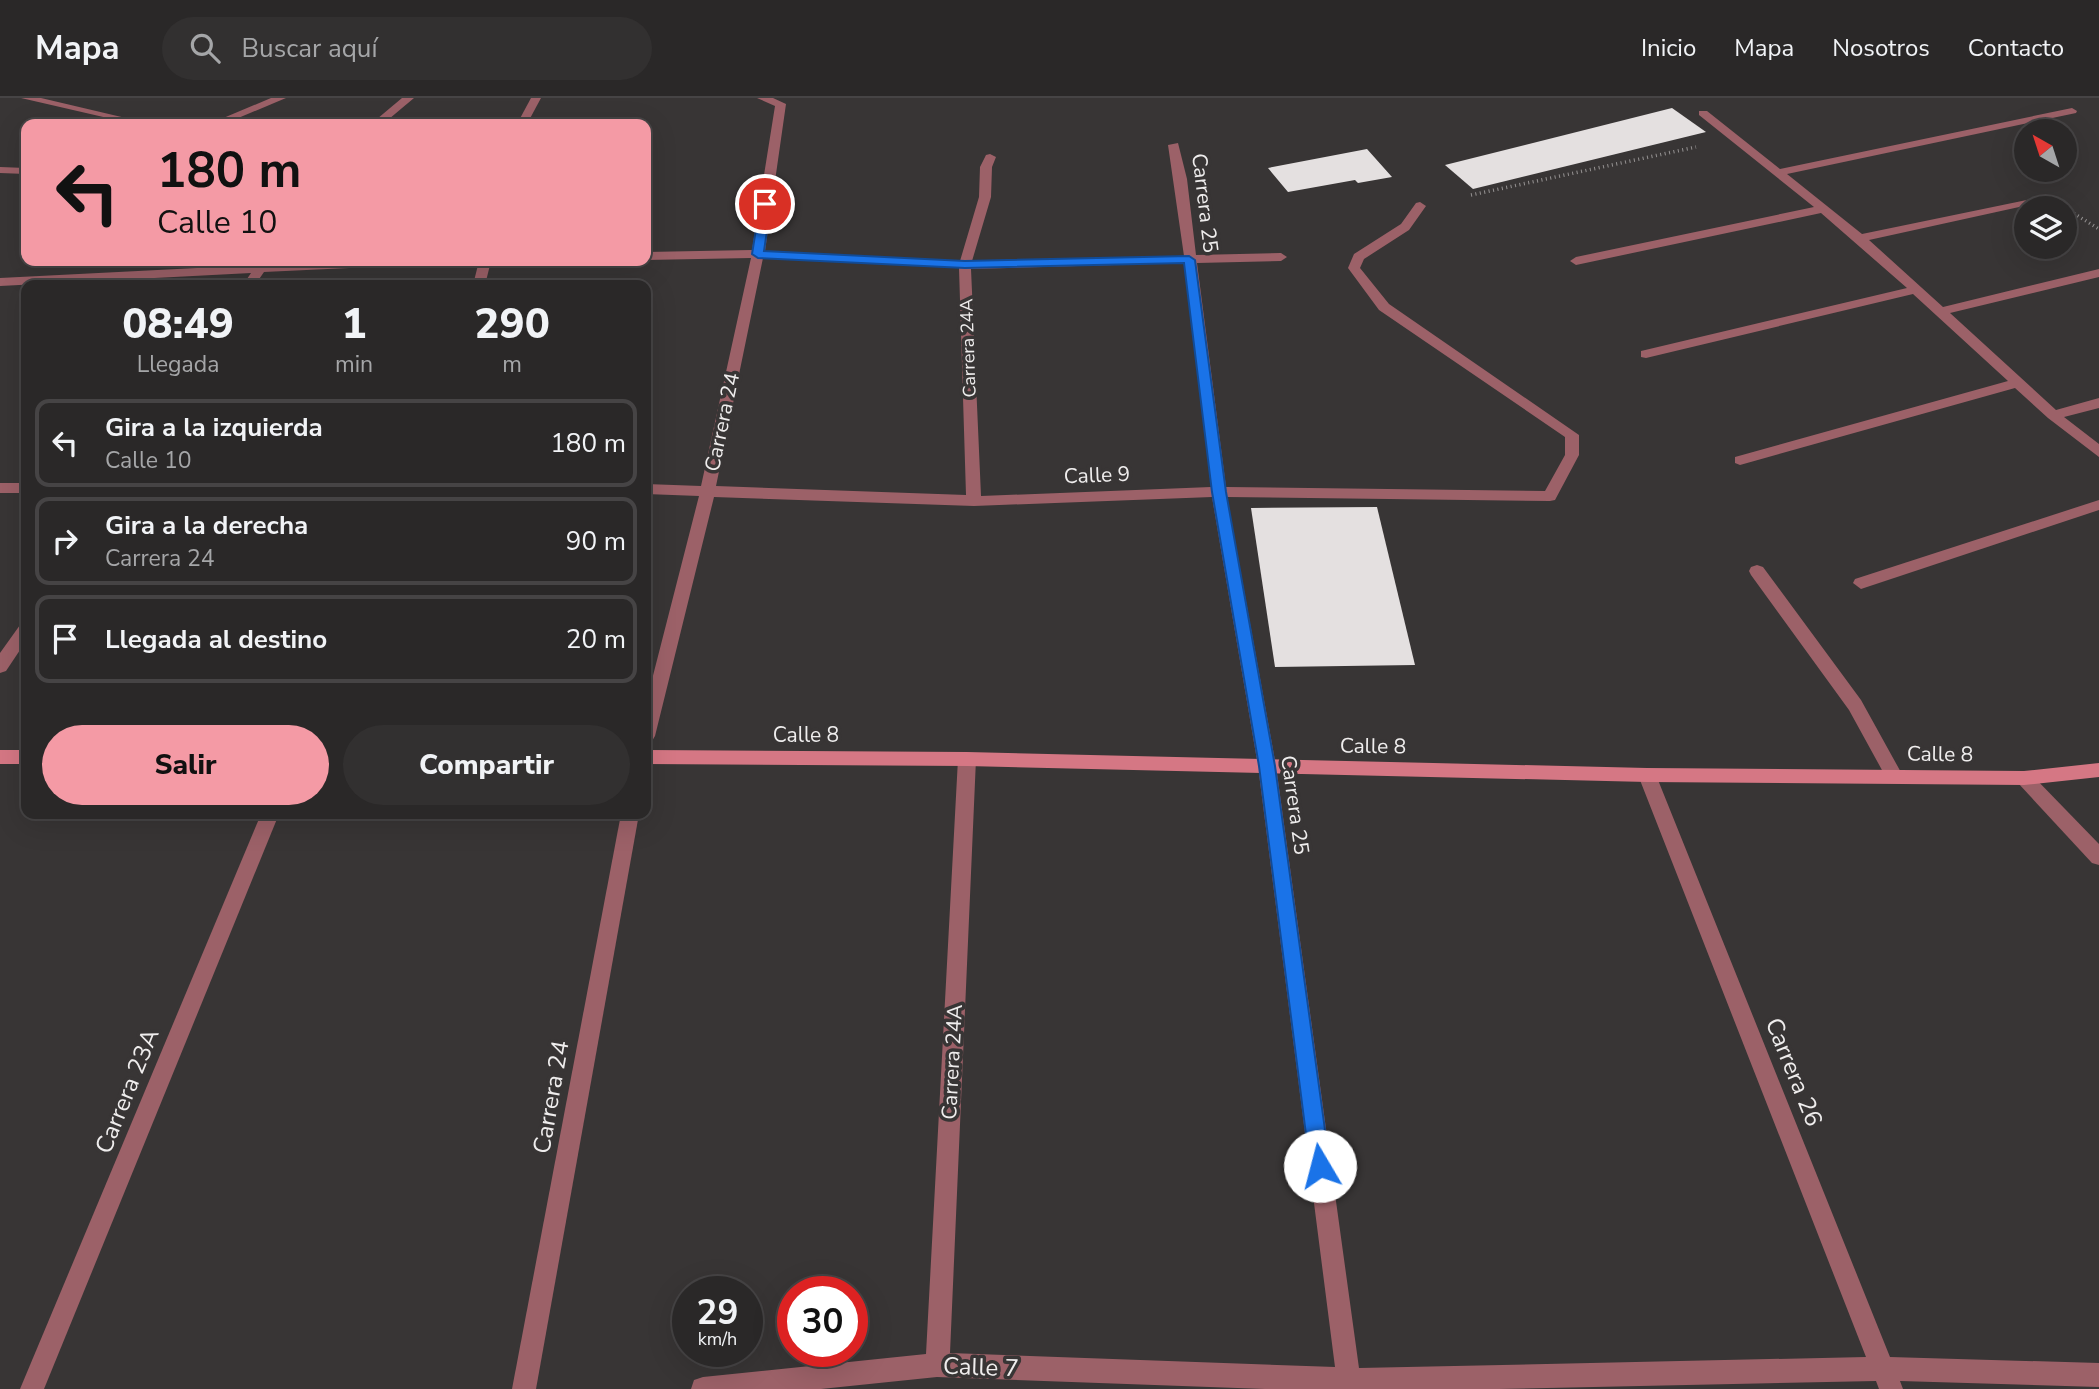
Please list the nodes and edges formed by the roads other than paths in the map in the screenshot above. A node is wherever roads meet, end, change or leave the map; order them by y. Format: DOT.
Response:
graph roads {
  1 [pos="26,98"];
  2 [pos="281,98"];
  3 [pos="409,98"];
  4 [pos="536,98"];
  5 [pos="762,98"];
  6 [pos="2072,111"];
  7 [pos="1703,113"];
  8 [pos="125,119"];
  9 [pos="228,119"];
  10 [pos="382,119"];
  11 [pos="525,119"];
  12 [pos="1174,145"];
  13 [pos="990,157"];
  14 [pos="0,170"];
  15 [pos="21,171"];
  16 [pos="1780,172"];
  17 [pos="2014,204"];
  18 [pos="1420,206"];
  19 [pos="1824,209"];
  20 [pos="1860,238"];
  21 [pos="758,254"];
  22 [pos="651,256"];
  23 [pos="1281,257"];
  24 [pos="1189,260"];
  25 [pos="1576,261"];
  26 [pos="965,265"];
  27 [pos="233,266"];
  28 [pos="2099,273"];
  29 [pos="29,280"];
  30 [pos="21,281"];
  31 [pos="0,282"];
  32 [pos="1918,289"];
  33 [pos="1942,310"];
  34 [pos="1646,354"];
  35 [pos="2020,382"];
  36 [pos="2099,403"];
  37 [pos="2053,415"];
  38 [pos="2099,452"];
  39 [pos="1740,460"];
  40 [pos="0,488"];
  41 [pos="21,488"];
  42 [pos="651,489"];
  43 [pos="708,490"];
  44 [pos="1219,492"];
  45 [pos="975,500"];
  46 [pos="2099,505"];
  47 [pos="1757,571"];
  48 [pos="1861,583"];
  49 [pos="21,636"];
  50 [pos="0,666"];
  51 [pos="651,716"];
  52 [pos="0,757"];
  53 [pos="21,757"];
  54 [pos="651,757"];
  55 [pos="967,759"];
  56 [pos="1267,766"];
  57 [pos="2099,770"];
  58 [pos="1647,775"];
  59 [pos="1894,776"];
  60 [pos="2024,778"];
  61 [pos="268,819"];
  62 [pos="629,819"];
  63 [pos="2099,857"];
  64 [pos="937,1365"];
  65 [pos="2099,1375"];
  66 [pos="1888,1379"];
  67 [pos="1349,1384"];
  68 [pos="32,1389"];
  69 [pos="524,1389"];
  70 [pos="703,1389"];
  1 -- 8 [label="street"];
  2 -- 9 [label="street"];
  3 -- 10 [label="street"];
  4 -- 11 [label="street"];
  5 -- 21 [label="street, Carrera 24"];
  6 -- 16 [label="street"];
  7 -- 16 [label="street"];
  12 -- 24 [label="street, Carrera 25"];
  13 -- 26 [label="street, Carrera 24A"];
  14 -- 15 [label="street"];
  16 -- 19 [label="street"];
  17 -- 20 [label="street"];
  18 -- 44 [label="street, Calle 9"];
  19 -- 20 [label="street"];
  19 -- 25 [label="street"];
  20 -- 32 [label="street"];
  21 -- 22 [label="street"];
  21 -- 26 [label="street"];
  21 -- 43 [label="street, Carrera 24"];
  23 -- 24 [label="street"];
  24 -- 26 [label="street"];
  24 -- 44 [label="street, Carrera 25"];
  26 -- 45 [label="street, Carrera 24A"];
  27 -- 29 [label="street"];
  28 -- 33 [label="street"];
  30 -- 31 [label="street"];
  32 -- 33 [label="street"];
  32 -- 34 [label="street"];
  33 -- 35 [label="street"];
  35 -- 37 [label="street"];
  35 -- 39 [label="street"];
  36 -- 37 [label="street"];
  37 -- 38 [label="street"];
  40 -- 41 [label="street"];
  42 -- 43 [label="street, Calle 9"];
  43 -- 45 [label="street, Calle 9"];
  43 -- 51 [label="street, Carrera 24"];
  44 -- 45 [label="street, Calle 9"];
  44 -- 56 [label="street, Carrera 25"];
  46 -- 48 [label="street"];
  47 -- 59 [label="street"];
  49 -- 50 [label="street"];
  52 -- 53 [label="street"];
  54 -- 55 [label="street, Calle 8"];
  55 -- 56 [label="street, Calle 8"];
  55 -- 64 [label="street, Carrera 24A"];
  56 -- 58 [label="street, Calle 8"];
  56 -- 67 [label="street, Carrera 25"];
  57 -- 60 [label="street, Calle 8"];
  58 -- 59 [label="street, Calle 8"];
  58 -- 66 [label="street, Carrera 26"];
  59 -- 60 [label="street, Calle 8"];
  60 -- 63 [label="street"];
  61 -- 68 [label="street, Carrera 23A"];
  62 -- 69 [label="street, Carrera 24"];
  64 -- 67 [label="street, Calle 7"];
  64 -- 70 [label="street, Calle 7"];
  65 -- 66 [label="street, Calle 7"];
  66 -- 67 [label="street, Calle 7"];
}
